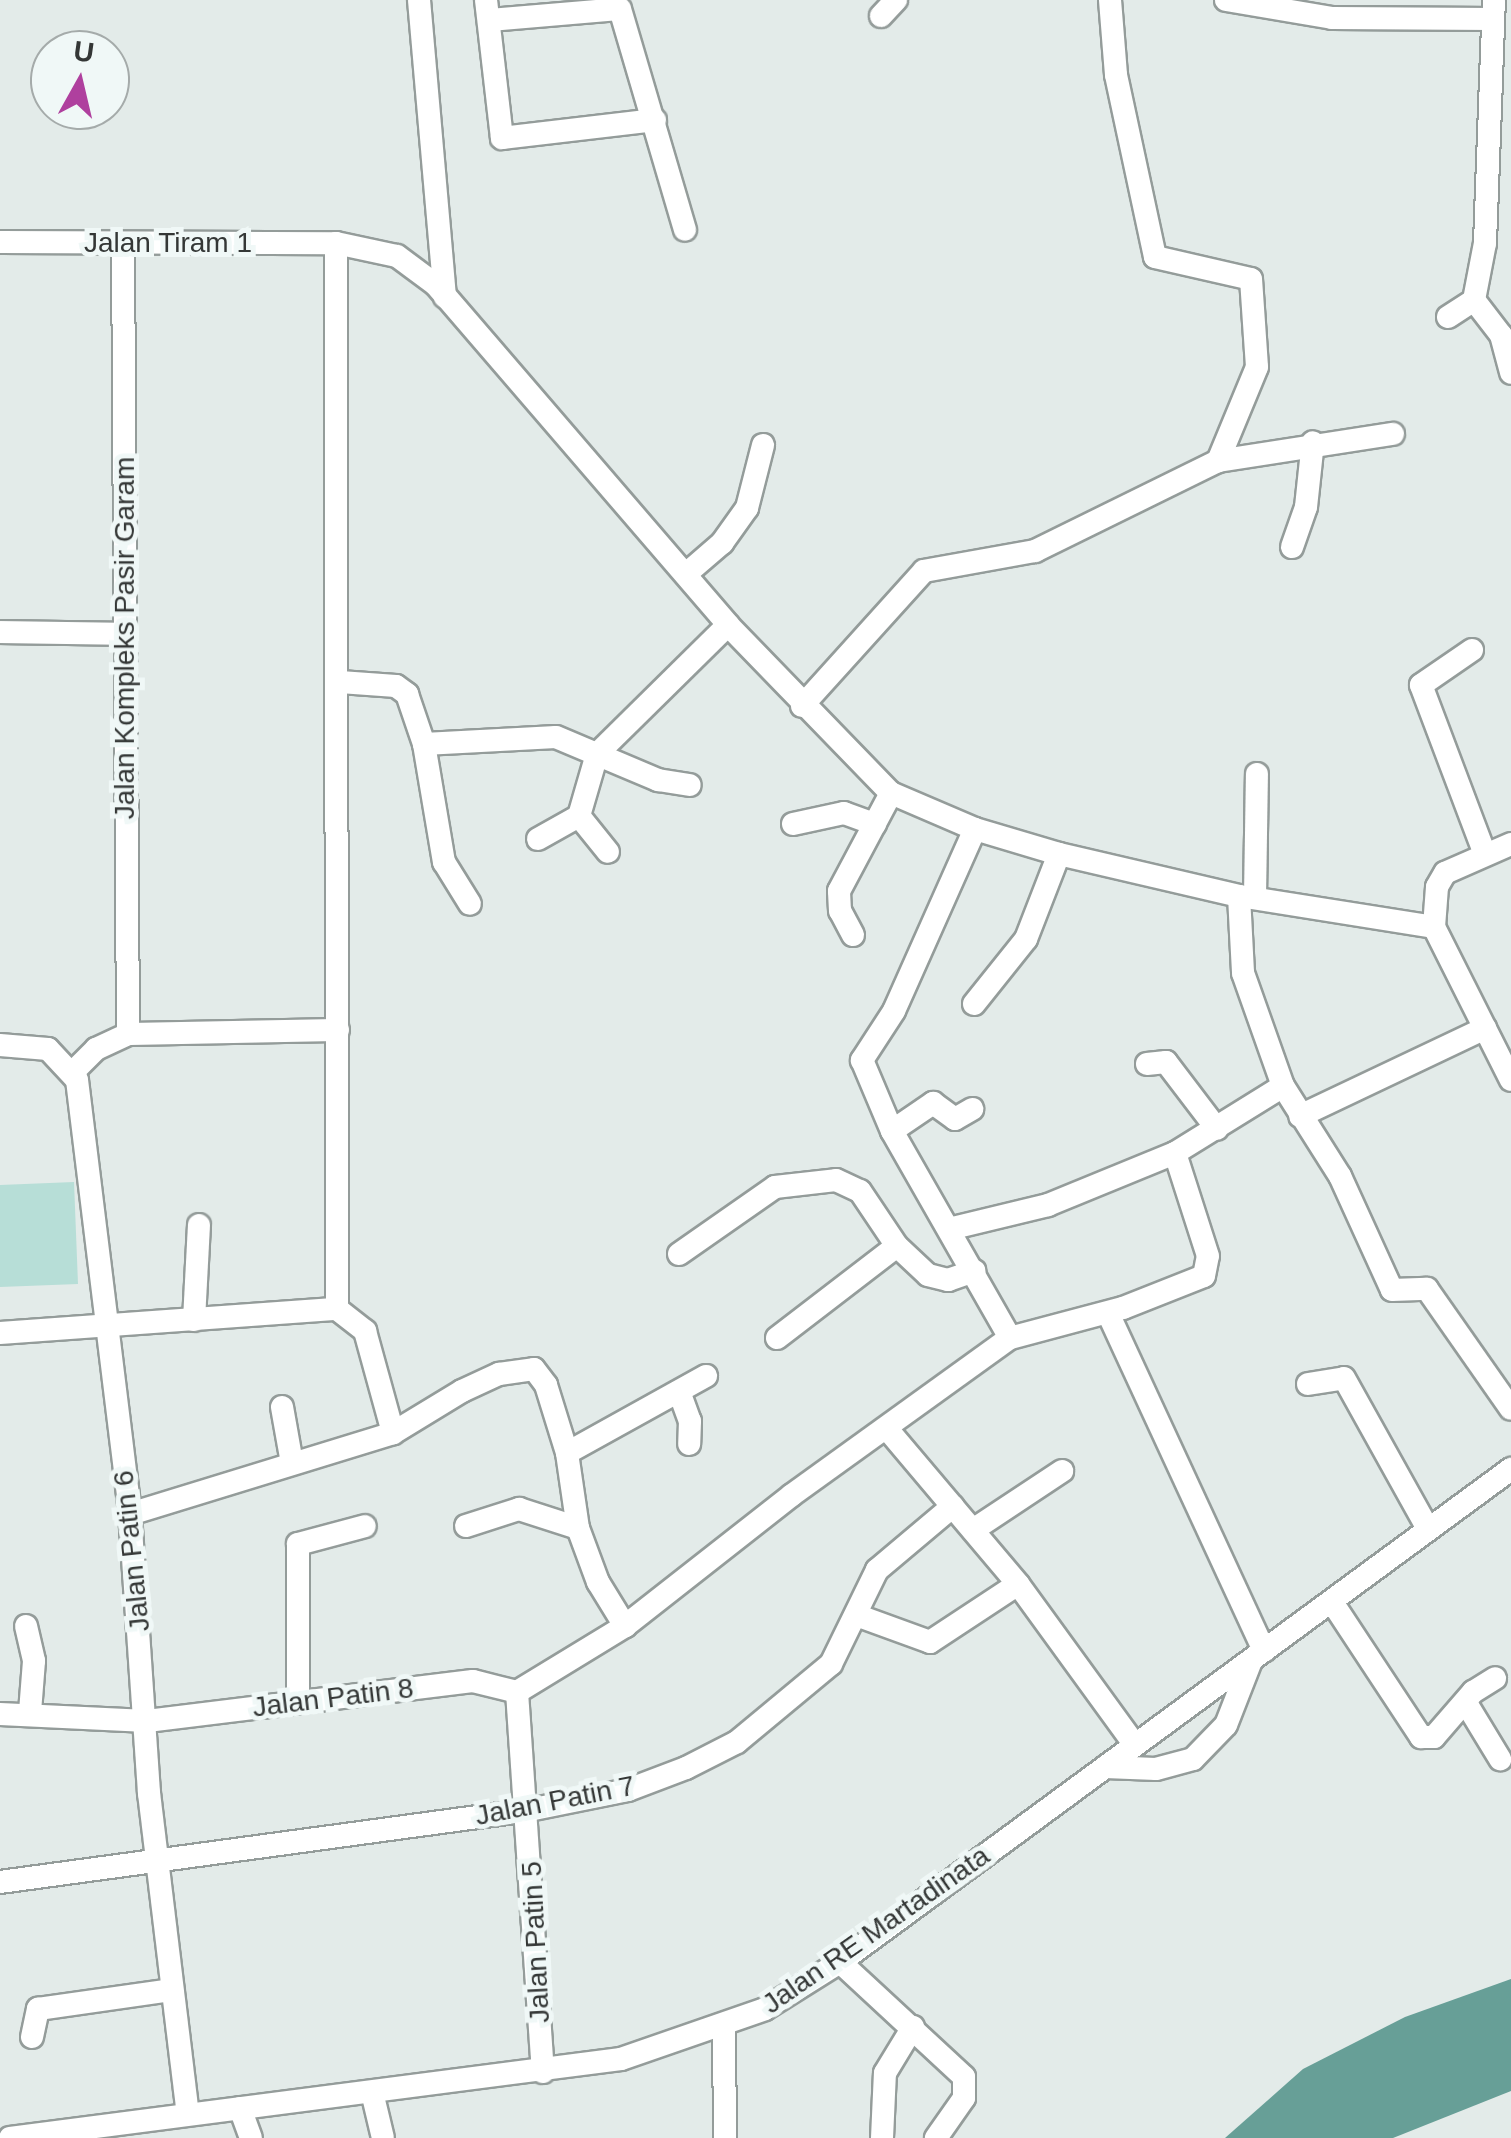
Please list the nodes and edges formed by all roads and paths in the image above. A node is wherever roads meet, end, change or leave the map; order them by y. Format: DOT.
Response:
graph roads {
  1 [pos="419,0"];
  2 [pos="1110,0"];
  3 [pos="1226,0"];
  4 [pos="488,10"];
  5 [pos="1493,10"];
  6 [pos="1502,58"];
  7 [pos="655,120"];
  8 [pos="685,230"];
  9 [pos="0,242"];
  10 [pos="123,243"];
  11 [pos="336,244"];
  12 [pos="446,297"];
  13 [pos="1474,300"];
  14 [pos="1448,317"];
  15 [pos="1511,373"];
  16 [pos="1392,434"];
  17 [pos="1313,442"];
  18 [pos="763,445"];
  19 [pos="1218,461"];
  20 [pos="1292,547"];
  21 [pos="686,574"];
  22 [pos="728,624"];
  23 [pos="0,632"];
  24 [pos="124,634"];
  25 [pos="1472,650"];
  26 [pos="340,682"];
  27 [pos="802,706"];
  28 [pos="424,744"];
  29 [pos="597,754"];
  30 [pos="1257,774"];
  31 [pos="690,784"];
  32 [pos="891,794"];
  33 [pos="579,816"];
  34 [pos="793,824"];
  35 [pos="875,824"];
  36 [pos="975,829"];
  37 [pos="538,839"];
  38 [pos="1503,850"];
  39 [pos="608,852"];
  40 [pos="1059,854"];
  41 [pos="1247,896"];
  42 [pos="470,904"];
  43 [pos="1434,927"];
  44 [pos="853,935"];
  45 [pos="974,1004"];
  46 [pos="1485,1028"];
  47 [pos="338,1030"];
  48 [pos="128,1034"];
  49 [pos="0,1045"];
  50 [pos="1504,1046"];
  51 [pos="48,1049"];
  52 [pos="96,1049"];
  53 [pos="1148,1064"];
  54 [pos="73,1072"];
  55 [pos="1511,1080"];
  56 [pos="1282,1086"];
  57 [pos="972,1109"];
  58 [pos="1300,1116"];
  59 [pos="1218,1129"];
  60 [pos="892,1132"];
  61 [pos="1175,1154"];
  62 [pos="199,1226"];
  63 [pos="953,1228"];
  64 [pos="897,1246"];
  65 [pos="679,1254"];
  66 [pos="974,1272"];
  67 [pos="337,1309"];
  68 [pos="1108,1313"];
  69 [pos="194,1320"];
  70 [pos="104,1325"];
  71 [pos="0,1333"];
  72 [pos="777,1338"];
  73 [pos="1010,1338"];
  74 [pos="706,1376"];
  75 [pos="1308,1384"];
  76 [pos="680,1394"];
  77 [pos="282,1407"];
  78 [pos="1511,1409"];
  79 [pos="888,1430"];
  80 [pos="393,1433"];
  81 [pos="689,1444"];
  82 [pos="567,1452"];
  83 [pos="292,1463"];
  84 [pos="1511,1469"];
  85 [pos="1062,1471"];
  86 [pos="953,1506"];
  87 [pos="130,1514"];
  88 [pos="365,1526"];
  89 [pos="466,1526"];
  90 [pos="578,1528"];
  91 [pos="1428,1528"];
  92 [pos="973,1530"];
  93 [pos="1018,1584"];
  94 [pos="1332,1602"];
  95 [pos="856,1615"];
  96 [pos="26,1626"];
  97 [pos="625,1626"];
  98 [pos="1258,1656"];
  99 [pos="1495,1678"];
  100 [pos="517,1692"];
  101 [pos="298,1702"];
  102 [pos="1466,1703"];
  103 [pos="30,1712"];
  104 [pos="0,1714"];
  105 [pos="147,1721"];
  106 [pos="1136,1745"];
  107 [pos="1500,1759"];
  108 [pos="1105,1767"];
  109 [pos="529,1810"];
  110 [pos="158,1856"];
  111 [pos="0,1882"];
  112 [pos="840,1962"];
  113 [pos="171,1990"];
  114 [pos="913,2026"];
  115 [pos="724,2027"];
  116 [pos="32,2037"];
  117 [pos="542,2072"];
  118 [pos="372,2092"];
  119 [pos="240,2108"];
  120 [pos="188,2114"];
  121 [pos="42,2136"];
  122 [pos="10,2138"];
  123 [pos="252,2138"];
  124 [pos="383,2138"];
  125 [pos="725,2138"];
  126 [pos="882,2138"];
  127 [pos="936,2138"];
  1 -- 12 [label="street"];
  2 -- 19 [label="street"];
  3 -- 5 [label="street"];
  4 -- 7 [label="street"];
  4 -- 7 [label="street"];
  5 -- 6 [label="street"];
  6 -- 13 [label="street"];
  7 -- 8 [label="street"];
  9 -- 10 [label="street, Jalan Tiram 1"];
  10 -- 11 [label="street, Jalan Tiram 1"];
  10 -- 24 [label="street, Jalan Kompleks Pasir Garam"];
  11 -- 12 [label="street, Jalan Tiram 1"];
  11 -- 26 [label="street"];
  12 -- 21 [label="street, Jalan Tiram 1"];
  13 -- 14 [label="street"];
  13 -- 15 [label="street"];
  16 -- 17 [label="street"];
  17 -- 19 [label="street"];
  17 -- 20 [label="street"];
  18 -- 21 [label="street"];
  19 -- 27 [label="street"];
  21 -- 22 [label="street, Jalan Tiram 1"];
  22 -- 27 [label="street, Jalan Tiram 1"];
  22 -- 29 [label="street"];
  23 -- 24 [label="street"];
  24 -- 48 [label="street, Jalan Kompleks Pasir Garam"];
  25 -- 38 [label="street"];
  26 -- 28 [label="street"];
  26 -- 47 [label="street"];
  27 -- 32 [label="street, Jalan Tiram 1"];
  28 -- 29 [label="street"];
  28 -- 42 [label="street"];
  29 -- 31 [label="street"];
  29 -- 33 [label="street"];
  30 -- 41 [label="street"];
  32 -- 35 [label="street"];
  32 -- 36 [label="street"];
  33 -- 37 [label="street"];
  33 -- 39 [label="street"];
  34 -- 35 [label="street"];
  35 -- 44 [label="street"];
  36 -- 40 [label="street"];
  36 -- 60 [label="street"];
  38 -- 43 [label="street"];
  40 -- 41 [label="street"];
  40 -- 45 [label="street"];
  41 -- 43 [label="street"];
  41 -- 56 [label="street"];
  43 -- 46 [label="street"];
  46 -- 50 [label="street"];
  46 -- 58 [label="street"];
  47 -- 48 [label="street"];
  47 -- 67 [label="street"];
  48 -- 52 [label="street"];
  49 -- 51 [label="street"];
  50 -- 55 [label="street"];
  51 -- 52 [label="street"];
  51 -- 54 [label="street"];
  52 -- 54 [label="street"];
  53 -- 59 [label="street"];
  54 -- 70 [label="street, Jalan Patin 6"];
  56 -- 58 [label="street"];
  56 -- 59 [label="street"];
  57 -- 60 [label="street"];
  58 -- 78 [label="street"];
  59 -- 61 [label="street"];
  60 -- 63 [label="street"];
  61 -- 63 [label="street"];
  61 -- 68 [label="street"];
  62 -- 69 [label="street"];
  63 -- 66 [label="street"];
  64 -- 65 [label="street"];
  64 -- 66 [label="street"];
  64 -- 72 [label="street"];
  66 -- 73 [label="street"];
  67 -- 69 [label="street"];
  67 -- 80 [label="street"];
  68 -- 73 [label="street"];
  68 -- 98 [label="street"];
  69 -- 70 [label="street"];
  70 -- 71 [label="street"];
  70 -- 87 [label="street, Jalan Patin 6"];
  73 -- 79 [label="street"];
  74 -- 76 [label="street"];
  75 -- 91 [label="street"];
  76 -- 81 [label="street"];
  76 -- 82 [label="street"];
  77 -- 83 [label="street"];
  79 -- 86 [label="street"];
  79 -- 97 [label="street"];
  80 -- 82 [label="street"];
  80 -- 83 [label="street"];
  82 -- 90 [label="street"];
  83 -- 87 [label="street"];
  84 -- 91 [label="street, Jalan RE Martadinata"];
  85 -- 92 [label="street"];
  86 -- 92 [label="street"];
  86 -- 95 [label="street, Jalan Patin 7"];
  87 -- 105 [label="street, Jalan Patin 6"];
  88 -- 101 [label="street"];
  89 -- 90 [label="street"];
  90 -- 97 [label="street"];
  91 -- 94 [label="street, Jalan RE Martadinata"];
  92 -- 93 [label="street"];
  93 -- 95 [label="street"];
  93 -- 106 [label="street"];
  94 -- 98 [label="street, Jalan RE Martadinata"];
  94 -- 102 [label="street"];
  95 -- 109 [label="street, Jalan Patin 7"];
  96 -- 103 [label="street"];
  97 -- 100 [label="street"];
  98 -- 106 [label="street, Jalan RE Martadinata"];
  98 -- 108 [label="street"];
  99 -- 102 [label="street"];
  100 -- 101 [label="street, Jalan Patin 8"];
  100 -- 109 [label="street, Jalan Patin 5"];
  101 -- 105 [label="street, Jalan Patin 8"];
  102 -- 107 [label="street"];
  103 -- 104 [label="street, Jalan Patin 8"];
  103 -- 105 [label="street, Jalan Patin 8"];
  105 -- 110 [label="street, Jalan Patin 6"];
  106 -- 108 [label="street, Jalan RE Martadinata"];
  108 -- 112 [label="street, Jalan RE Martadinata"];
  109 -- 110 [label="street, Jalan Patin 7"];
  109 -- 117 [label="street, Jalan Patin 5"];
  110 -- 111 [label="street, Jalan Patin 7"];
  110 -- 113 [label="street, Jalan Patin 6"];
  112 -- 114 [label="street"];
  112 -- 115 [label="street, Jalan RE Martadinata"];
  113 -- 116 [label="street"];
  113 -- 120 [label="street, Jalan Patin 6"];
  114 -- 126 [label="street"];
  114 -- 127 [label="street"];
  115 -- 117 [label="street, Jalan RE Martadinata"];
  115 -- 125 [label="street"];
  117 -- 118 [label="street, Jalan RE Martadinata"];
  118 -- 119 [label="street, Jalan RE Martadinata"];
  118 -- 124 [label="street"];
  119 -- 120 [label="street, Jalan RE Martadinata"];
  119 -- 123 [label="street"];
  120 -- 121 [label="street, Jalan RE Martadinata"];
  121 -- 122 [label="street, Jalan RE Martadinata"];
}
